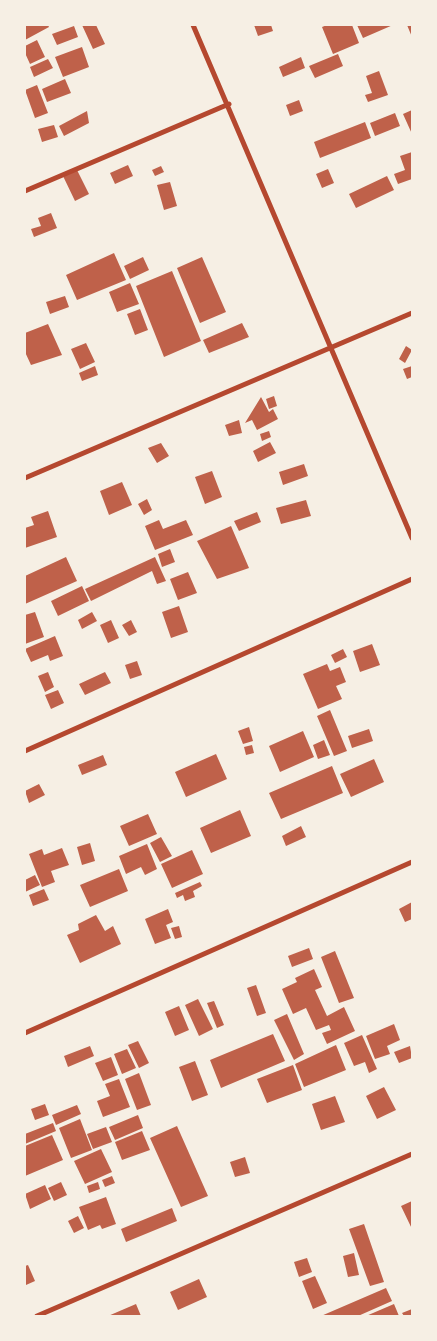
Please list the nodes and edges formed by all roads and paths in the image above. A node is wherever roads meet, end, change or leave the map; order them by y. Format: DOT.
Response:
graph roads {
  1 [pos="193,25"];
  2 [pos="229,104"];
  3 [pos="25,191"];
  4 [pos="412,313"];
  5 [pos="330,348"];
  6 [pos="25,478"];
  7 [pos="412,538"];
  8 [pos="412,579"];
  9 [pos="25,751"];
  10 [pos="412,862"];
  11 [pos="25,1033"];
  12 [pos="412,1154"];
  13 [pos="37,1316"];
  1 -- 2 [label="street"];
  2 -- 3 [label="street"];
  2 -- 5 [label="street"];
  4 -- 5 [label="street"];
  5 -- 6 [label="street"];
  5 -- 7 [label="street"];
  8 -- 9 [label="street"];
  10 -- 11 [label="street"];
  12 -- 13 [label="street"];
}
